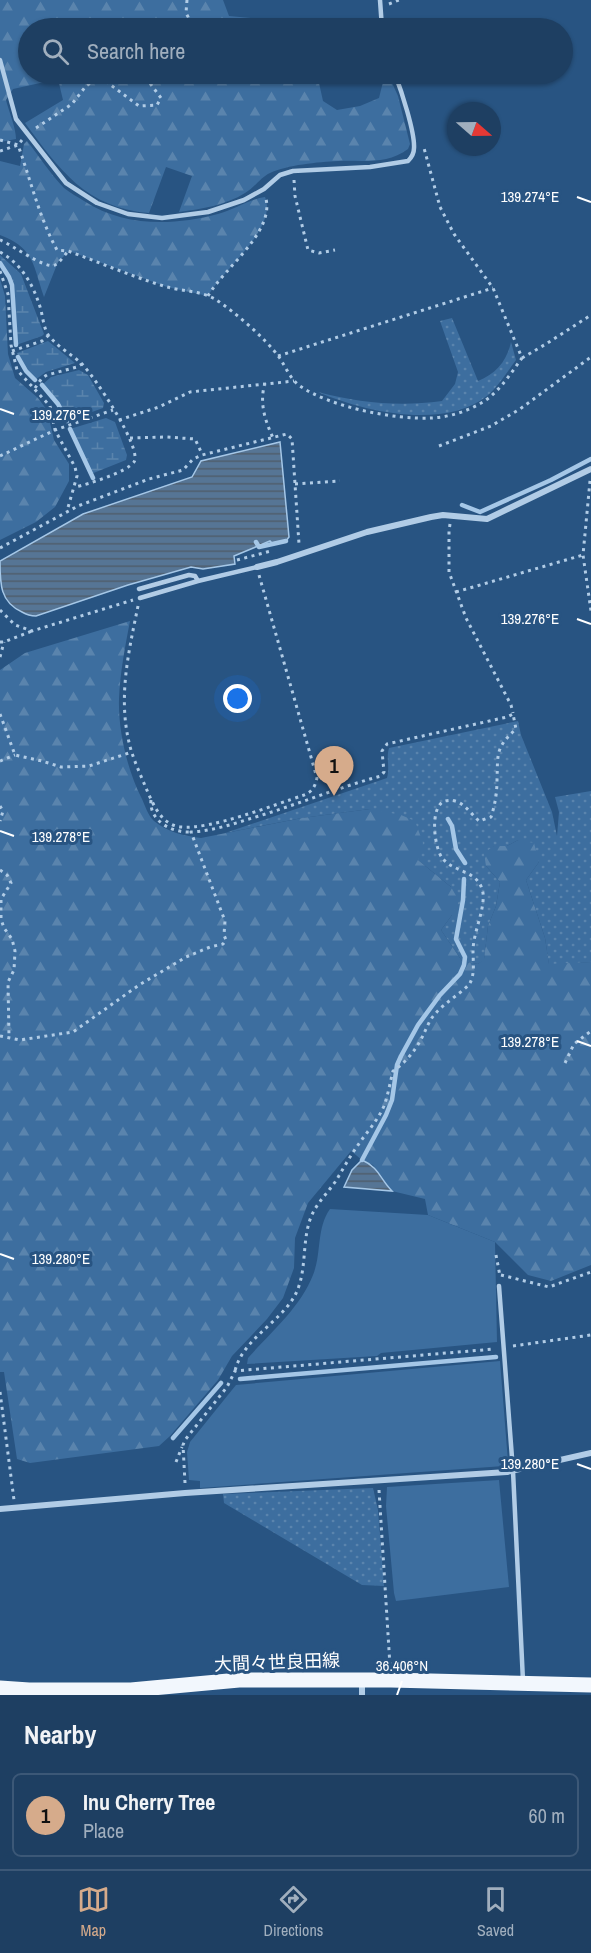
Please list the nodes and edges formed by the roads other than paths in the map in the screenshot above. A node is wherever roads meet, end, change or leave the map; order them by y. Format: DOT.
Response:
graph roads {
  1 [pos="380,0"];
  2 [pos="381,18"];
  3 [pos="0,60"];
  4 [pos="398,84"];
  5 [pos="589,470"];
  6 [pos="257,567"];
  7 [pos="198,581"];
  8 [pos="139,589"];
  9 [pos="140,598"];
  10 [pos="499,1286"];
  11 [pos="591,1453"];
  12 [pos="513,1471"];
  13 [pos="0,1509"];
  14 [pos="523,1684"];
  15 [pos="591,1685"];
  16 [pos="362,1687"];
  17 [pos="0,1688"];
  1 -- 2 [label="lane"];
  3 -- 4 [label="lane"];
  5 -- 6 [label="street"];
  6 -- 7 [label="lane"];
  7 -- 8 [label="lane"];
  7 -- 9 [label="lane"];
  10 -- 12 [label="lane"];
  11 -- 12 [label="street"];
  12 -- 13 [label="street"];
  12 -- 14 [label="lane"];
  14 -- 15 [label="main road, 大間々世良田線"];
  14 -- 16 [label="main road, 大間々世良田線"];
  16 -- 17 [label="main road, 大間々世良田線"];
}
